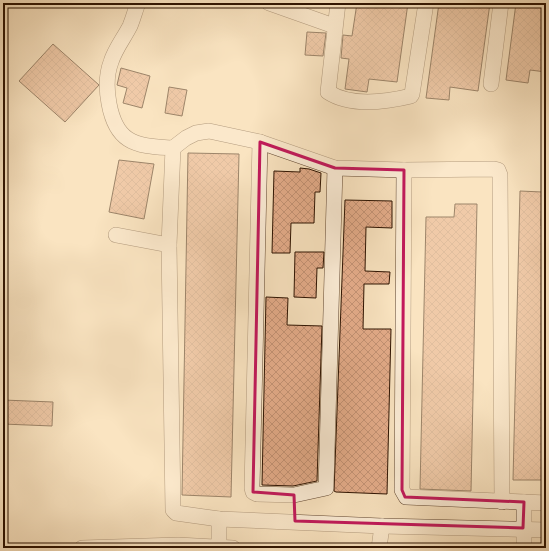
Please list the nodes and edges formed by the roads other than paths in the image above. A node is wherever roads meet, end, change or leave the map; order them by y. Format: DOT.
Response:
graph roads {
  1 [pos="138,3"];
  2 [pos="269,3"];
  3 [pos="338,3"];
  4 [pos="426,3"];
  5 [pos="501,3"];
  6 [pos="334,26"];
  7 [pos="491,84"];
  8 [pos="260,142"];
  9 [pos="173,148"];
  10 [pos="335,168"];
  11 [pos="404,170"];
  12 [pos="116,235"];
  13 [pos="169,245"];
  14 [pos="294,496"];
  15 [pos="502,502"];
  16 [pos="524,502"];
  17 [pos="546,503"];
  18 [pos="219,519"];
  19 [pos="295,521"];
  20 [pos="382,526"];
  21 [pos="523,528"];
  22 [pos="546,530"];
  23 [pos="178,546"];
  24 [pos="226,547"];
  25 [pos="82,548"];
  26 [pos="380,548"];
  27 [pos="524,548"];
  1 -- 9 [label="street"];
  2 -- 6 [label="street"];
  3 -- 6 [label="street"];
  4 -- 6 [label="street"];
  5 -- 7 [label="street"];
  8 -- 9 [label="street"];
  8 -- 10 [label="street"];
  8 -- 14 [label="street"];
  9 -- 13 [label="street"];
  10 -- 11 [label="street"];
  10 -- 14 [label="street"];
  11 -- 15 [label="street"];
  11 -- 15 [label="street"];
  12 -- 13 [label="street"];
  13 -- 18 [label="street"];
  14 -- 19 [label="street"];
  15 -- 16 [label="street"];
  16 -- 17 [label="street"];
  16 -- 21 [label="street"];
  18 -- 19 [label="street"];
  18 -- 24 [label="street"];
  19 -- 20 [label="street"];
  20 -- 21 [label="street"];
  20 -- 26 [label="street"];
  21 -- 22 [label="street"];
  21 -- 27 [label="street"];
  23 -- 24 [label="street"];
  23 -- 25 [label="street"];
}
